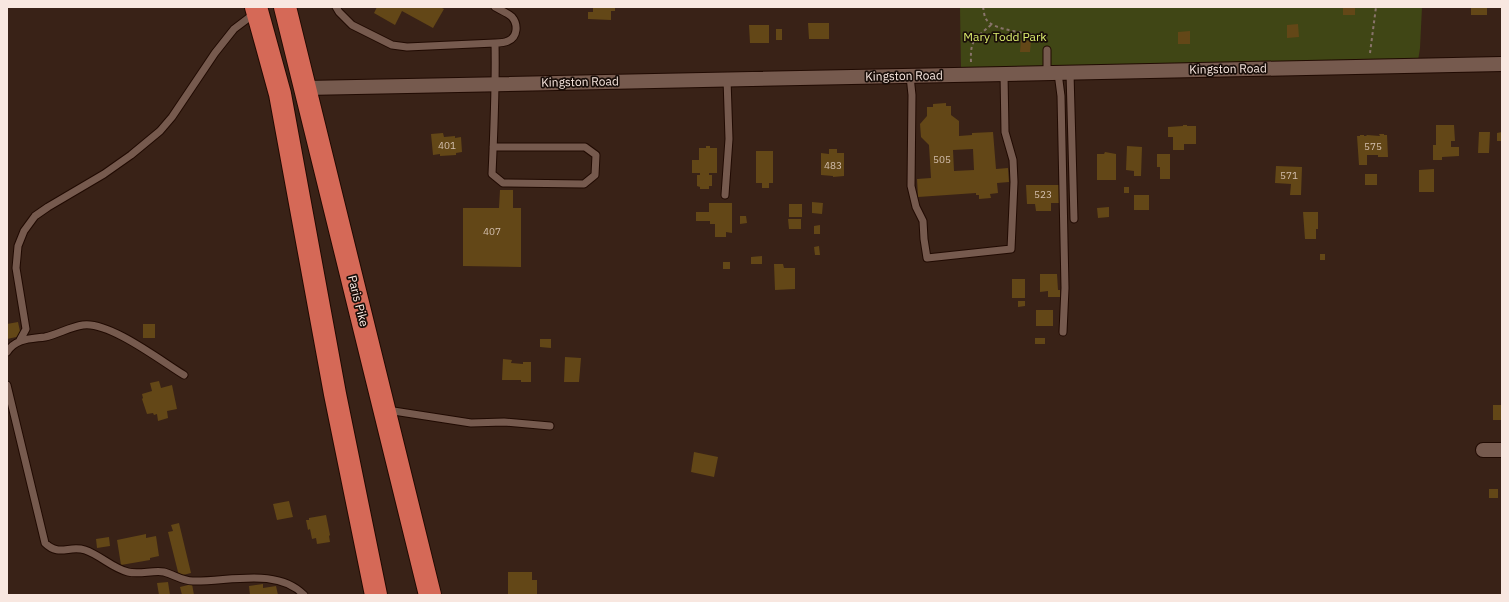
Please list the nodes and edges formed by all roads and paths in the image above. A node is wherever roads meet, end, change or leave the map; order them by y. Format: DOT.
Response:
graph roads {
  1 [pos="285,7"];
  2 [pos="336,7"];
  3 [pos="495,7"];
  4 [pos="984,7"];
  5 [pos="1376,7"];
  6 [pos="256,10"];
  7 [pos="992,24"];
  8 [pos="495,43"];
  9 [pos="1047,50"];
  10 [pos="1502,64"];
  11 [pos="972,67"];
  12 [pos="1368,67"];
  13 [pos="1058,73"];
  14 [pos="1004,74"];
  15 [pos="910,76"];
  16 [pos="727,79"];
  17 [pos="496,84"];
  18 [pos="305,88"];
  19 [pos="280,94"];
  20 [pos="493,147"];
  21 [pos="725,195"];
  22 [pos="1074,219"];
  23 [pos="1063,332"];
  24 [pos="20,340"];
  25 [pos="7,352"];
  26 [pos="184,374"];
  27 [pos="7,385"];
  28 [pos="384,410"];
  29 [pos="550,426"];
  30 [pos="1483,450"];
  31 [pos="1502,450"];
  32 [pos="304,595"];
  33 [pos="376,595"];
  34 [pos="430,595"];
  1 -- 18 [label="highway, Paris Pike"];
  2 -- 8 [label="lane"];
  3 -- 8 [label="lane"];
  4 -- 7 [label="path"];
  5 -- 12 [label="path"];
  6 -- 19 [label="highway"];
  6 -- 24 [label="lane"];
  7 -- 9 [label="path"];
  7 -- 11 [label="path"];
  8 -- 17 [label="lane"];
  9 -- 13 [label="lane"];
  10 -- 12 [label="street, Kingston Road"];
  12 -- 13 [label="street, Kingston Road"];
  13 -- 14 [label="street, Kingston Road"];
  13 -- 22 [label="lane"];
  13 -- 23 [label="lane"];
  14 -- 15 [label="street, Kingston Road"];
  14 -- 15 [label="lane"];
  15 -- 16 [label="street, Kingston Road"];
  16 -- 17 [label="street, Kingston Road"];
  16 -- 21 [label="lane"];
  17 -- 18 [label="street, Kingston Road"];
  17 -- 20 [label="lane"];
  18 -- 19 [label="highway"];
  18 -- 28 [label="highway, Paris Pike"];
  19 -- 33 [label="highway"];
  20 -- 20 [label="lane"];
  24 -- 25 [label="lane"];
  24 -- 26 [label="lane"];
  27 -- 32 [label="lane"];
  28 -- 29 [label="lane"];
  28 -- 34 [label="highway, Paris Pike"];
  30 -- 31 [label="street"];
}
